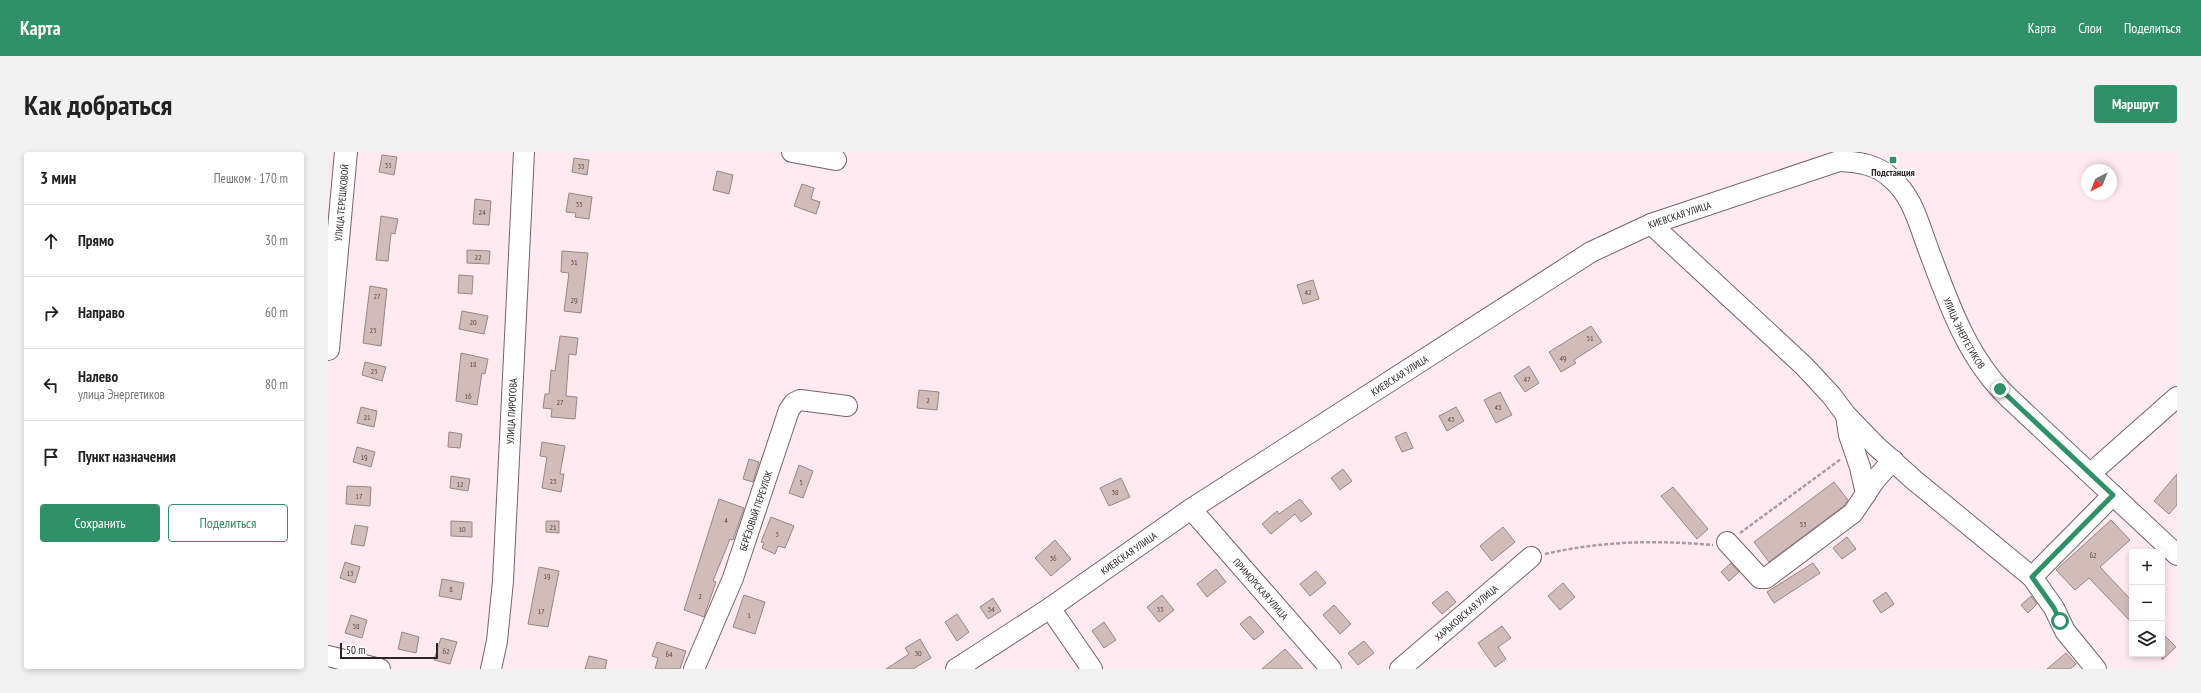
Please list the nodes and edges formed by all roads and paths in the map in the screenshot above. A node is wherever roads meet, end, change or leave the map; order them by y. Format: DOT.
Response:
graph roads {
  1 [pos="346,152"];
  2 [pos="524,152"];
  3 [pos="792,152"];
  4 [pos="1864,152"];
  5 [pos="836,160"];
  6 [pos="1839,162"];
  7 [pos="1878,168"];
  8 [pos="1650,224"];
  9 [pos="328,349"];
  10 [pos="847,406"];
  11 [pos="2173,408"];
  12 [pos="1846,415"];
  13 [pos="1854,450"];
  14 [pos="1893,460"];
  15 [pos="2091,473"];
  16 [pos="1866,494"];
  17 [pos="2113,495"];
  18 [pos="1191,509"];
  19 [pos="1727,542"];
  20 [pos="2177,555"];
  21 [pos="1531,557"];
  22 [pos="2032,577"];
  23 [pos="1050,608"];
  24 [pos="328,656"];
  25 [pos="380,669"];
  26 [pos="491,669"];
  27 [pos="694,669"];
  28 [pos="956,669"];
  29 [pos="1092,669"];
  30 [pos="1331,669"];
  31 [pos="1400,669"];
  32 [pos="2096,669"];
  1 -- 9 [label="main road, УЛИЦА ТЕРЕШКОВОЙ"];
  2 -- 26 [label="street, УЛИЦА ПИРОГОВА"];
  3 -- 5 [label="street"];
  4 -- 6 [label="street"];
  6 -- 7 [label="street, КИЕВСКАЯ УЛИЦА"];
  6 -- 8 [label="street, КИЕВСКАЯ УЛИЦА"];
  7 -- 15 [label="street, УЛИЦА ЭНЕРГЕТИКОВ"];
  8 -- 12 [label="street"];
  8 -- 18 [label="street, КИЕВСКАЯ УЛИЦА"];
  10 -- 27 [label="street, БЕРЁЗОВЫЙ ПЕРЕУЛОК"];
  11 -- 15 [label="street"];
  12 -- 13 [label="street"];
  12 -- 14 [label="street"];
  13 -- 16 [label="street"];
  13 -- 19 [label="path"];
  14 -- 16 [label="street"];
  14 -- 22 [label="street"];
  15 -- 17 [label="street, УЛИЦА ЭНЕРГЕТИКОВ"];
  16 -- 19 [label="street"];
  17 -- 20 [label="street, УЛИЦА ЭНЕРГЕТИКОВ"];
  17 -- 22 [label="street"];
  18 -- 23 [label="street, КИЕВСКАЯ УЛИЦА"];
  18 -- 30 [label="street, ПРИМОРСКАЯ УЛИЦА"];
  19 -- 21 [label="path"];
  21 -- 31 [label="street, ХАРЬКОВСКАЯ УЛИЦА"];
  22 -- 32 [label="street"];
  23 -- 28 [label="street, КИЕВСКАЯ УЛИЦА"];
  23 -- 29 [label="street"];
  24 -- 25 [label="street"];
}
